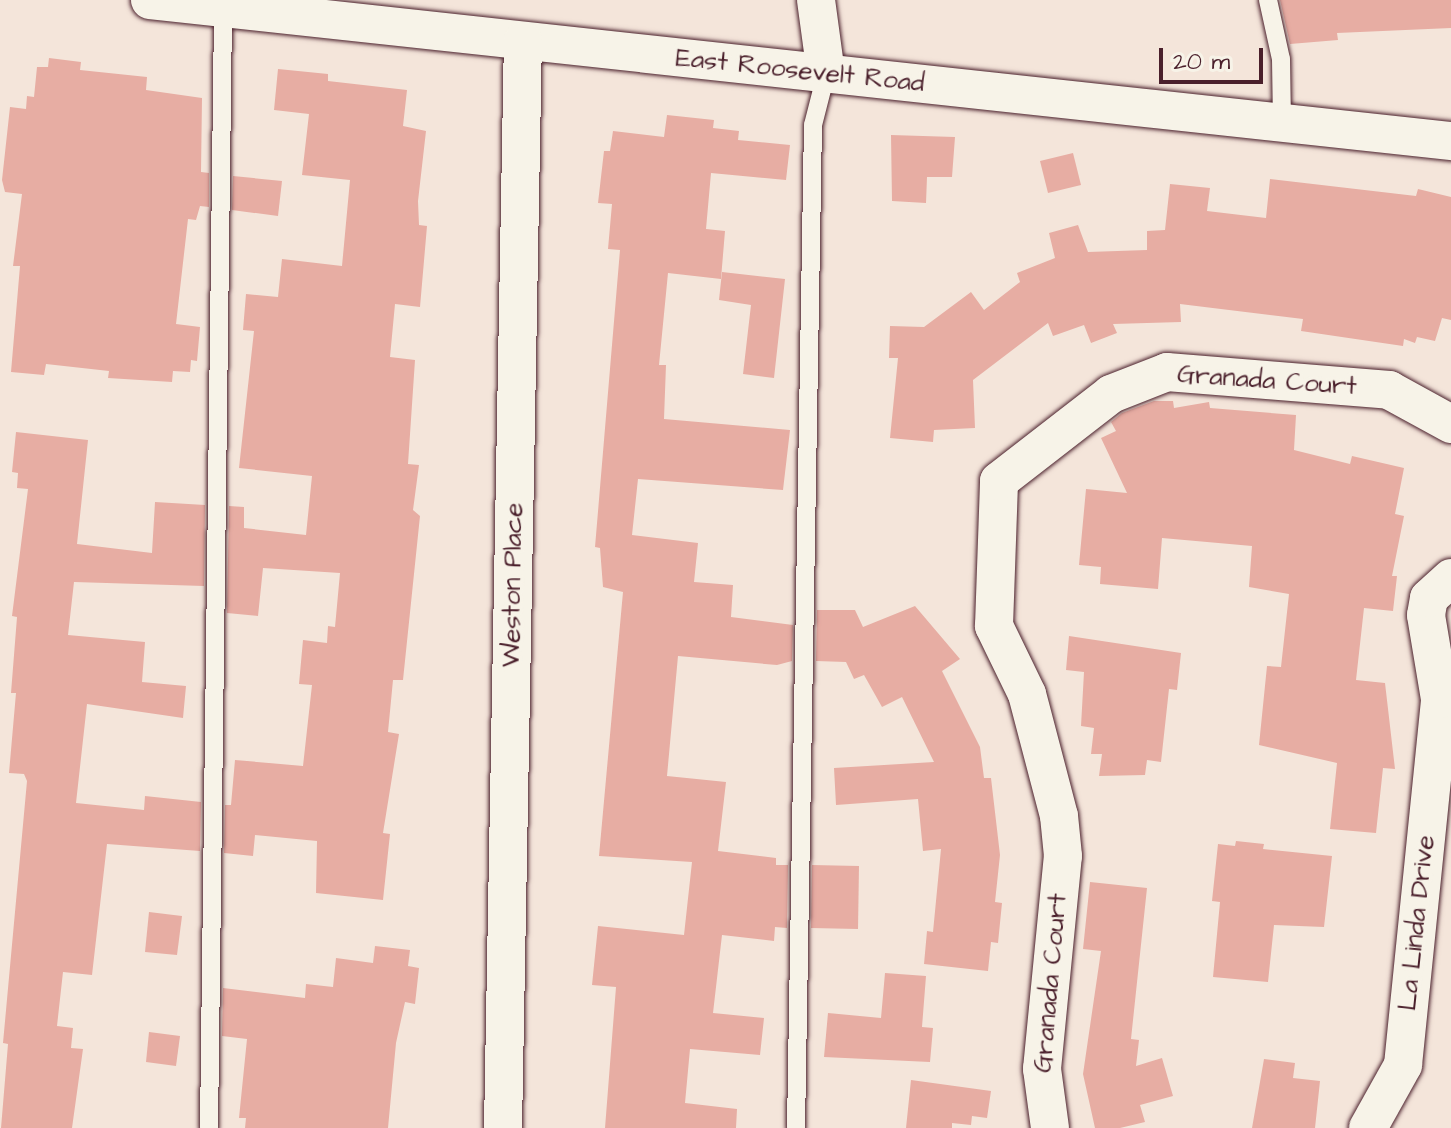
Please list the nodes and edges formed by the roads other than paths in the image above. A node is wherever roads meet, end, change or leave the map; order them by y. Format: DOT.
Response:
graph roads {
  1 [pos="150,0"];
  2 [pos="816,0"];
  3 [pos="1268,0"];
  4 [pos="223,9"];
  5 [pos="523,41"];
  6 [pos="826,74"];
  7 [pos="1282,123"];
  8 [pos="1451,141"];
  9 [pos="1451,424"];
  10 [pos="1451,578"];
  11 [pos="209,1128"];
  12 [pos="503,1128"];
  13 [pos="796,1128"];
  14 [pos="1050,1128"];
  15 [pos="1368,1128"];
  1 -- 4 [label="street, East Roosevelt Road"];
  2 -- 6 [label="street"];
  3 -- 7 [label="lane"];
  4 -- 5 [label="street, East Roosevelt Road"];
  4 -- 11 [label="lane"];
  5 -- 6 [label="street, East Roosevelt Road"];
  5 -- 12 [label="street, Weston Place"];
  6 -- 7 [label="street, East Roosevelt Road"];
  6 -- 13 [label="lane"];
  7 -- 8 [label="street, East Roosevelt Road"];
  9 -- 14 [label="street, Granada Court"];
  10 -- 15 [label="street, La Linda Drive"];
}
